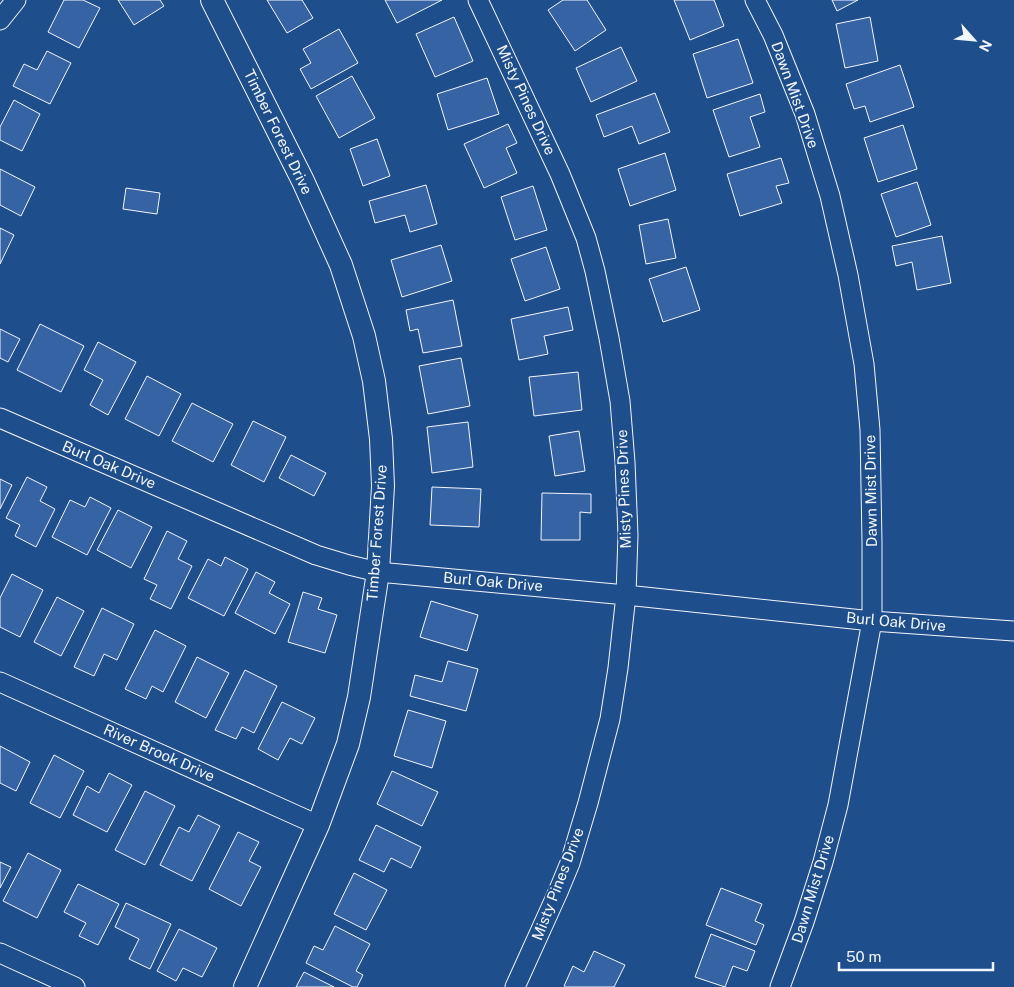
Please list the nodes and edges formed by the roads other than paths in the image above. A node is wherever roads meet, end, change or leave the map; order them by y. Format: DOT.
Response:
graph roads {
  1 [pos="16,0"];
  2 [pos="212,0"];
  3 [pos="478,0"];
  4 [pos="755,0"];
  5 [pos="0,20"];
  6 [pos="0,418"];
  7 [pos="378,572"];
  8 [pos="626,595"];
  9 [pos="872,621"];
  10 [pos="1014,631"];
  11 [pos="0,682"];
  12 [pos="318,825"];
  13 [pos="0,953"];
  14 [pos="75,987"];
  15 [pos="245,987"];
  16 [pos="515,987"];
  17 [pos="780,987"];
  1 -- 5 [label="street"];
  2 -- 7 [label="street, Timber Forest Drive"];
  3 -- 8 [label="street, Misty Pines Drive"];
  4 -- 9 [label="street, Dawn Mist Drive"];
  6 -- 7 [label="street, Burl Oak Drive"];
  7 -- 8 [label="street, Burl Oak Drive"];
  7 -- 12 [label="street, Timber Forest Drive"];
  8 -- 9 [label="street, Burl Oak Drive"];
  8 -- 16 [label="street, Misty Pines Drive"];
  9 -- 10 [label="street, Burl Oak Drive"];
  9 -- 17 [label="street, Dawn Mist Drive"];
  11 -- 12 [label="street, River Brook Drive"];
  12 -- 15 [label="street, Timber Forest Drive"];
  13 -- 14 [label="street"];
}
